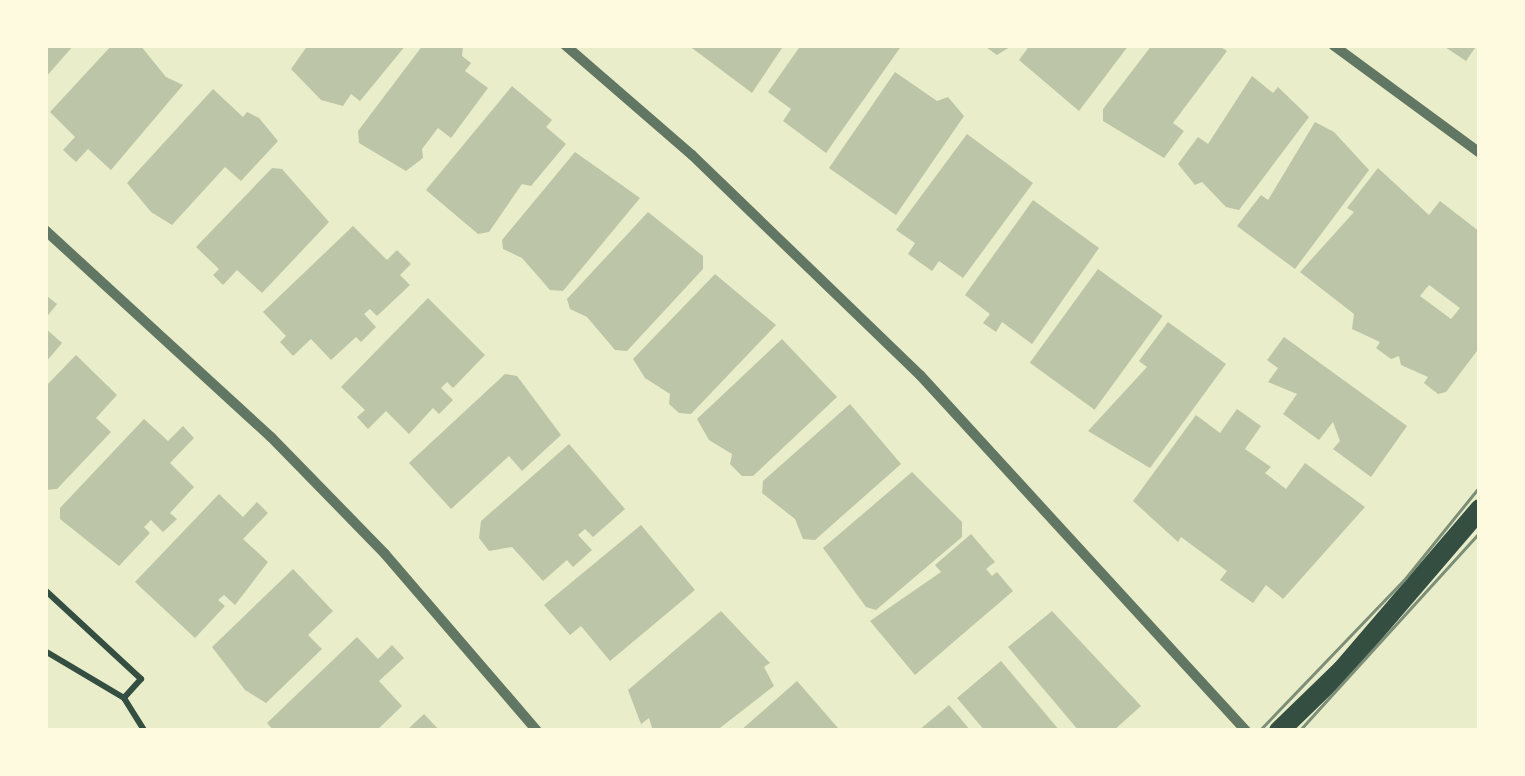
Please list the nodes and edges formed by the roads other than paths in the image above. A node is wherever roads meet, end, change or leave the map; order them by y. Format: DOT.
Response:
graph roads {
  1 [pos="565,45"];
  2 [pos="1333,45"];
  3 [pos="1480,152"];
  4 [pos="45,230"];
  5 [pos="1480,509"];
  6 [pos="538,731"];
  7 [pos="1246,731"];
  8 [pos="1280,731"];
  1 -- 7 [label="street"];
  2 -- 3 [label="street"];
  4 -- 6 [label="street"];
  5 -- 8 [label="main road"];
}
